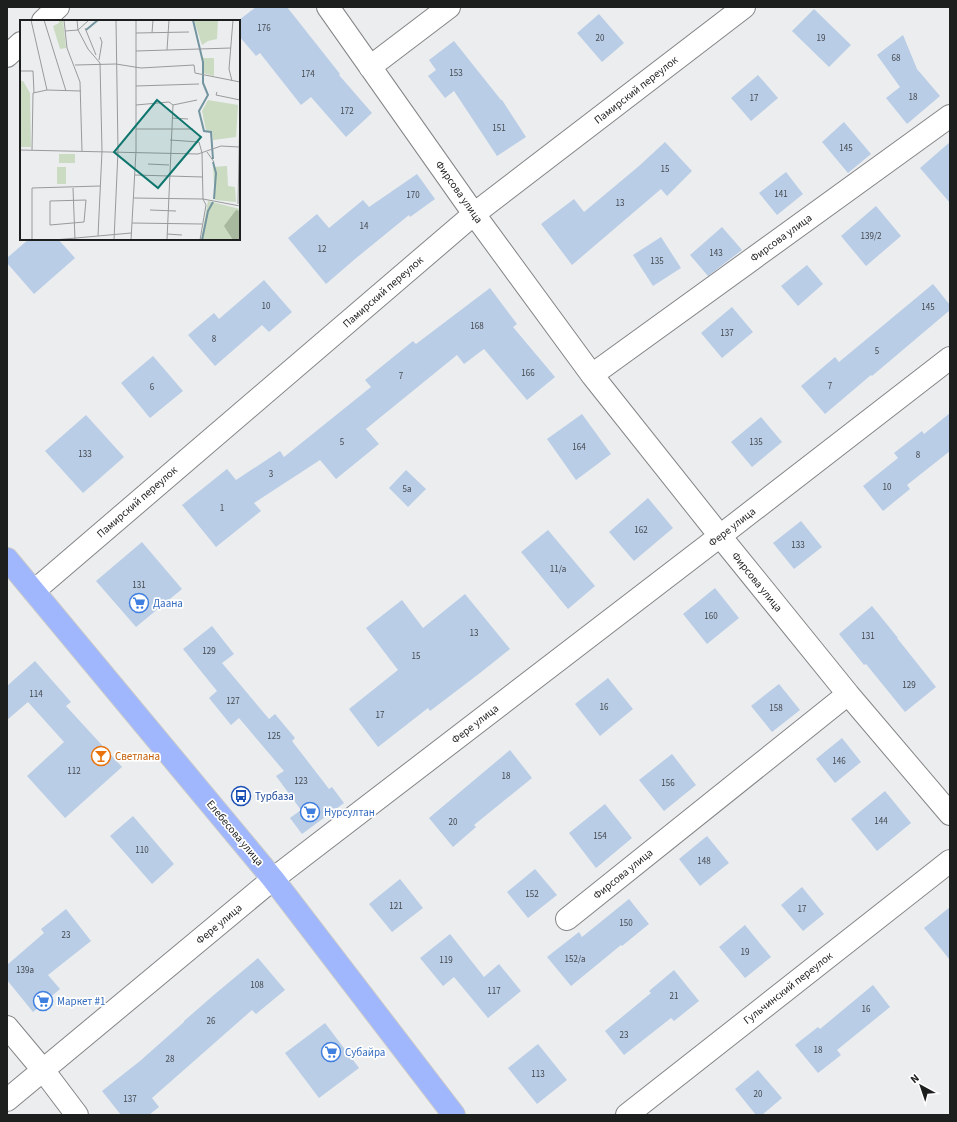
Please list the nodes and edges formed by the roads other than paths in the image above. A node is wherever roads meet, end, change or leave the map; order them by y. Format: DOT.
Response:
graph roads {
  1 [pos="58,7"];
  2 [pos="328,7"];
  3 [pos="449,7"];
  4 [pos="744,7"];
  5 [pos="44,20"];
  6 [pos="20,44"];
  7 [pos="7,56"];
  8 [pos="370,67"];
  9 [pos="950,116"];
  10 [pos="474,214"];
  11 [pos="950,358"];
  12 [pos="592,375"];
  13 [pos="720,536"];
  14 [pos="7,559"];
  15 [pos="34,591"];
  16 [pos="848,694"];
  17 [pos="950,814"];
  18 [pos="950,861"];
  19 [pos="273,879"];
  20 [pos="567,919"];
  21 [pos="7,1027"];
  22 [pos="43,1070"];
  23 [pos="7,1100"];
  24 [pos="77,1115"];
  25 [pos="454,1115"];
  26 [pos="627,1115"];
  1 -- 5 [label="street"];
  2 -- 8 [label="street, Фирсова улица"];
  3 -- 8 [label="street"];
  4 -- 10 [label="street, Памирский переулок"];
  6 -- 7 [label="street"];
  8 -- 10 [label="street, Фирсова улица"];
  9 -- 12 [label="street, Фирсова улица"];
  10 -- 12 [label="street, Фирсова улица"];
  10 -- 15 [label="street, Памирский переулок"];
  11 -- 13 [label="street, Фере улица"];
  12 -- 13 [label="street, Фирсова улица"];
  13 -- 16 [label="street, Фирсова улица"];
  13 -- 19 [label="street, Фере улица"];
  14 -- 15 [label="main road, Елебесова улица"];
  15 -- 19 [label="main road, Елебесова улица"];
  16 -- 17 [label="street, Фирсова улица"];
  16 -- 20 [label="street, Фирсова улица"];
  18 -- 26 [label="street, Гульчинский переулок"];
  19 -- 22 [label="street, Фере улица"];
  19 -- 25 [label="main road, Елебесова улица"];
  21 -- 22 [label="street"];
  22 -- 23 [label="street, Фере улица"];
  22 -- 24 [label="street"];
}
